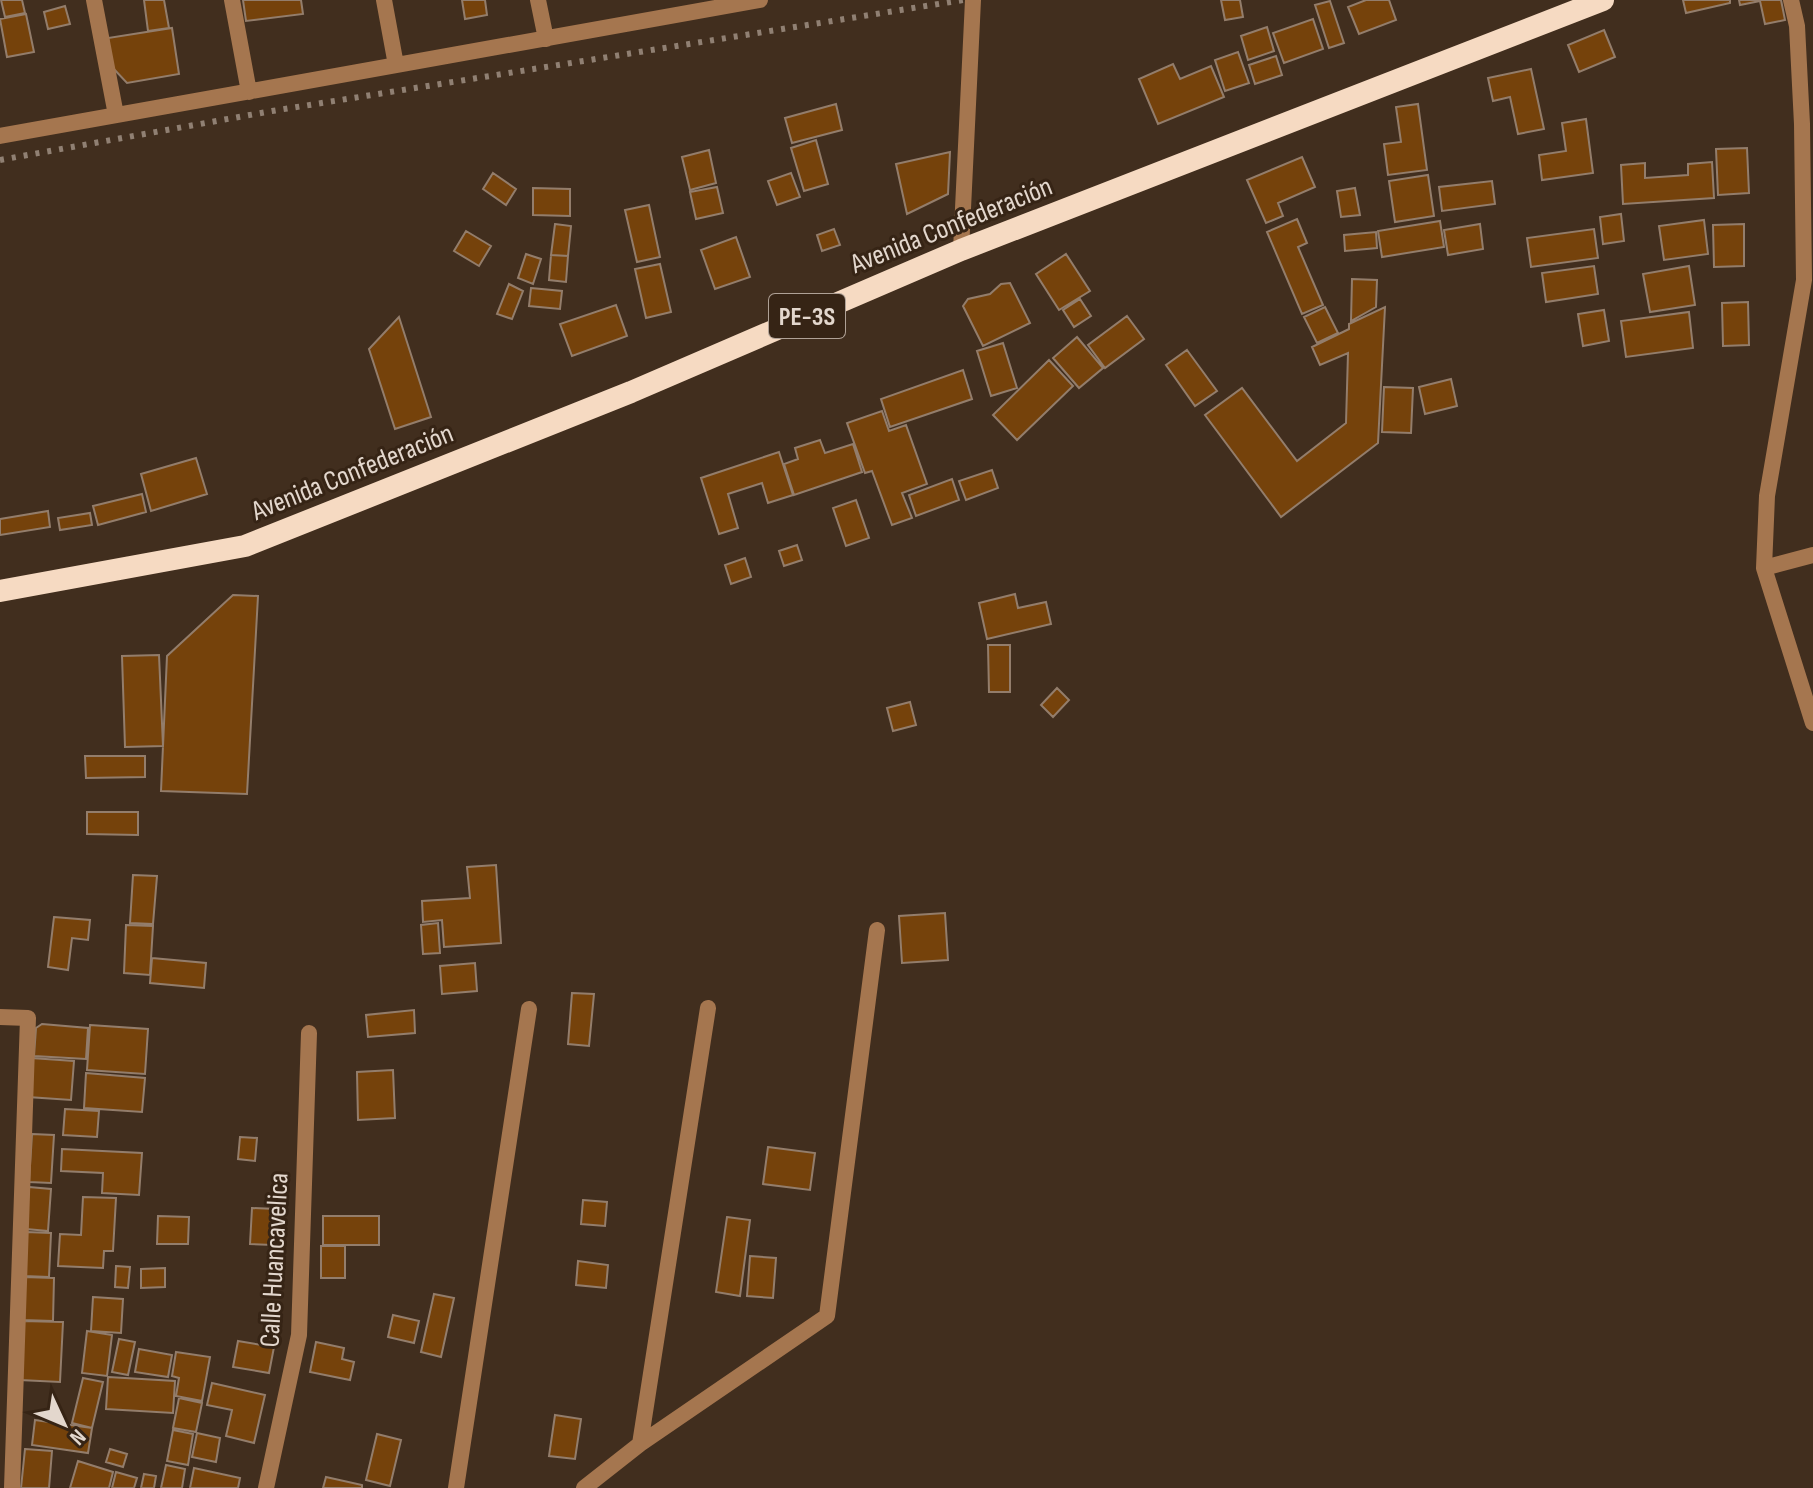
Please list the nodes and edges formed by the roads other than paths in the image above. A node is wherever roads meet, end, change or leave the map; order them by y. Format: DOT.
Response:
graph roads {
  1 [pos="94,0"];
  2 [pos="232,0"];
  3 [pos="384,0"];
  4 [pos="538,0"];
  5 [pos="760,0"];
  6 [pos="973,0"];
  7 [pos="1603,0"];
  8 [pos="1791,0"];
  9 [pos="686,7"];
  10 [pos="546,39"];
  11 [pos="396,65"];
  12 [pos="249,92"];
  13 [pos="116,115"];
  14 [pos="0,136"];
  15 [pos="961,250"];
  16 [pos="1813,555"];
  17 [pos="1764,568"];
  18 [pos="0,591"];
  19 [pos="1813,723"];
  20 [pos="877,930"];
  21 [pos="708,1008"];
  22 [pos="529,1009"];
  23 [pos="0,1017"];
  24 [pos="309,1033"];
  25 [pos="640,1444"];
  26 [pos="12,1488"];
  27 [pos="266,1488"];
  28 [pos="456,1488"];
  29 [pos="584,1488"];
  1 -- 13 [label="street"];
  2 -- 12 [label="street"];
  3 -- 11 [label="street"];
  4 -- 10 [label="street"];
  5 -- 9 [label="street"];
  6 -- 15 [label="street"];
  7 -- 15 [label="highway, Avenida Confederación / PE-3S"];
  8 -- 17 [label="street"];
  9 -- 10 [label="street"];
  10 -- 11 [label="street"];
  11 -- 12 [label="street"];
  12 -- 13 [label="street"];
  13 -- 14 [label="street"];
  15 -- 18 [label="highway, Avenida Confederación / PE-3S"];
  16 -- 17 [label="street"];
  17 -- 19 [label="street"];
  20 -- 25 [label="street"];
  21 -- 25 [label="street"];
  22 -- 28 [label="street"];
  23 -- 26 [label="street"];
  24 -- 27 [label="street, Calle Huancavelica"];
  25 -- 29 [label="street"];
}
